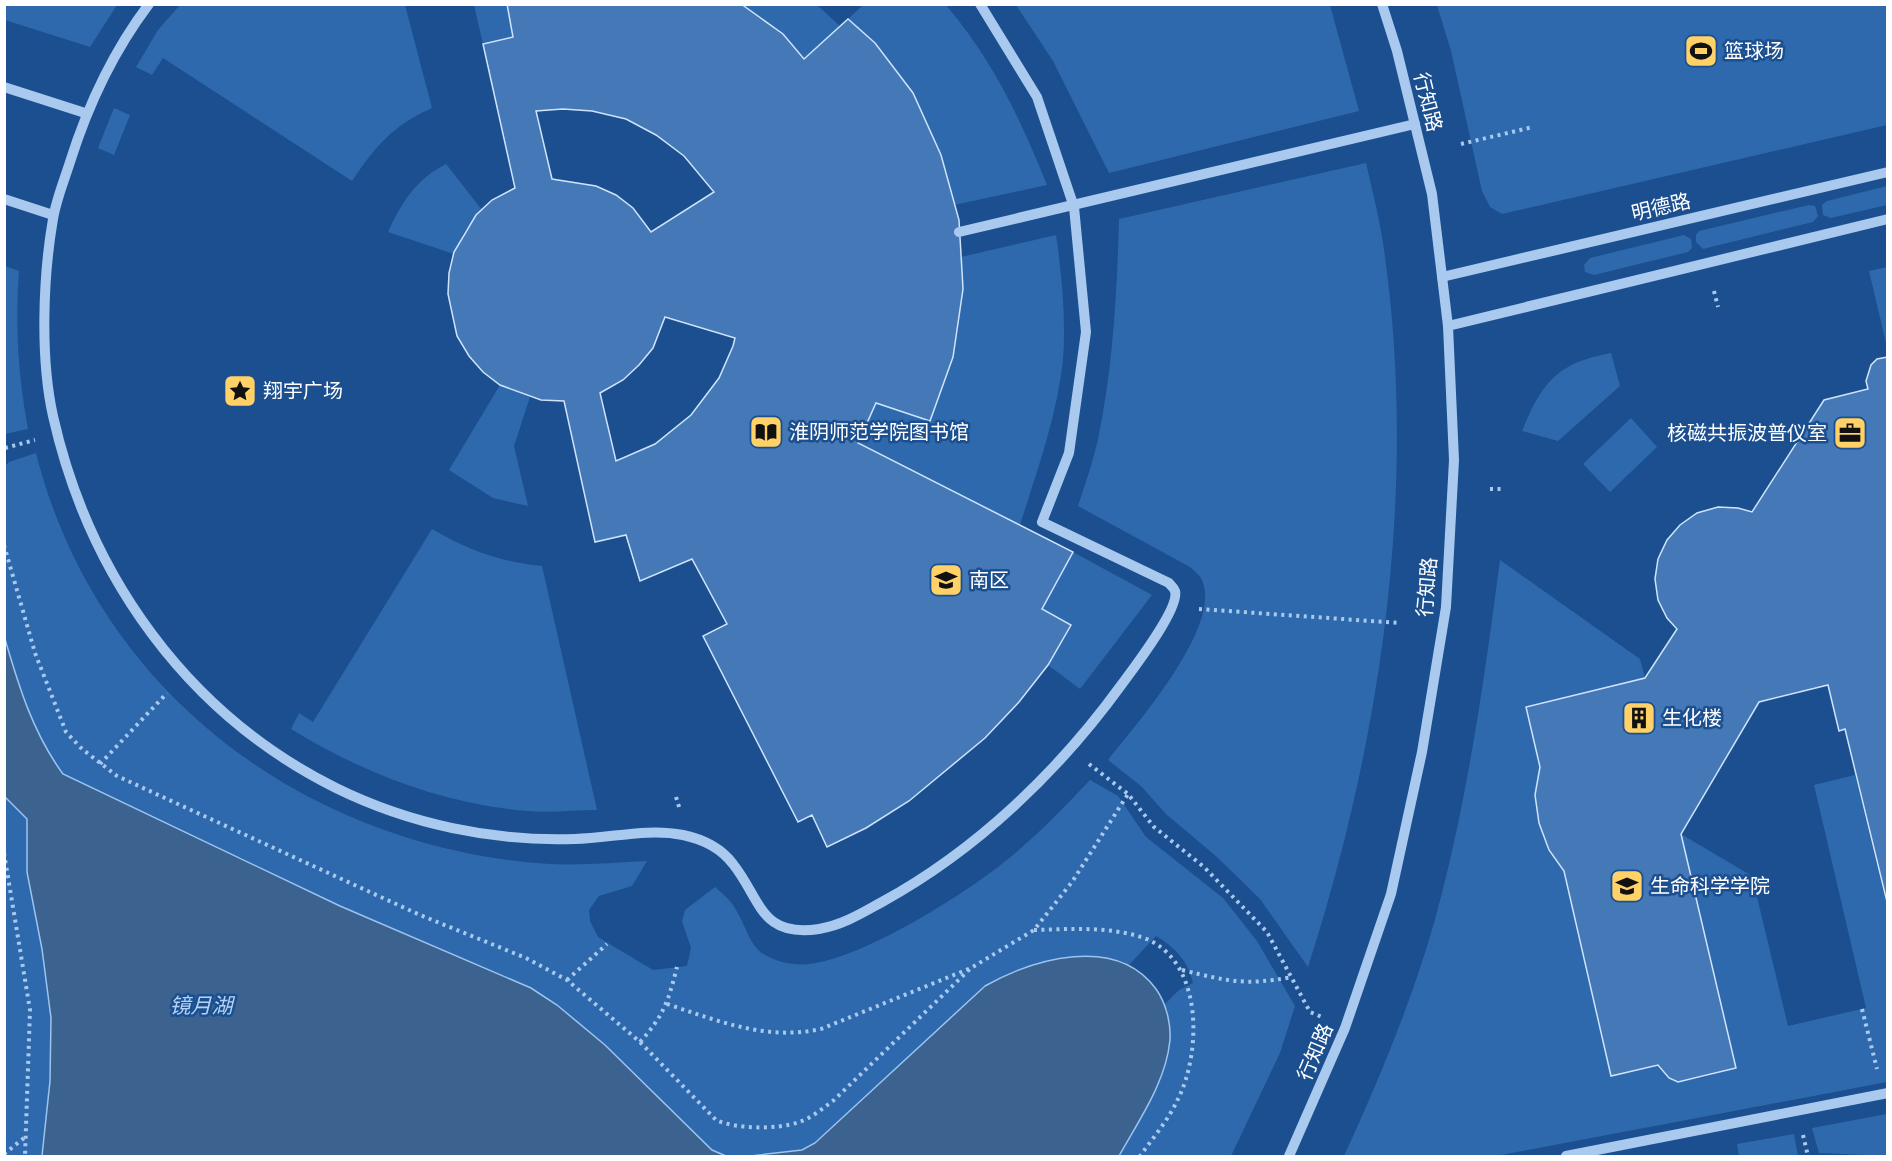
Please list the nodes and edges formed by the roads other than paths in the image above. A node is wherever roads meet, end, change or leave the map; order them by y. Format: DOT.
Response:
graph roads {
  1 [pos="149,4"];
  2 [pos="980,4"];
  3 [pos="1382,4"];
  4 [pos="4,87"];
  5 [pos="85,113"];
  6 [pos="1415,124"];
  7 [pos="1887,172"];
  8 [pos="4,199"];
  9 [pos="1074,207"];
  10 [pos="53,215"];
  11 [pos="1887,219"];
  12 [pos="959,232"];
  13 [pos="1442,277"];
  14 [pos="1448,326"];
  15 [pos="1885,1094"];
  16 [pos="1289,1156"];
  17 [pos="1566,1156"];
  1 -- 5 [label="lane"];
  2 -- 9 [label="lane"];
  3 -- 6 [label="lane, 行知路"];
  4 -- 5 [label="lane"];
  5 -- 10 [label="lane"];
  6 -- 9 [label="lane"];
  6 -- 13 [label="lane, 行知路"];
  7 -- 13 [label="lane, 明德路"];
  8 -- 10 [label="lane"];
  9 -- 10 [label="lane"];
  9 -- 12 [label="lane"];
  11 -- 14 [label="lane"];
  13 -- 14 [label="lane, 行知路"];
  14 -- 16 [label="lane, 行知路"];
  15 -- 17 [label="lane"];
}
